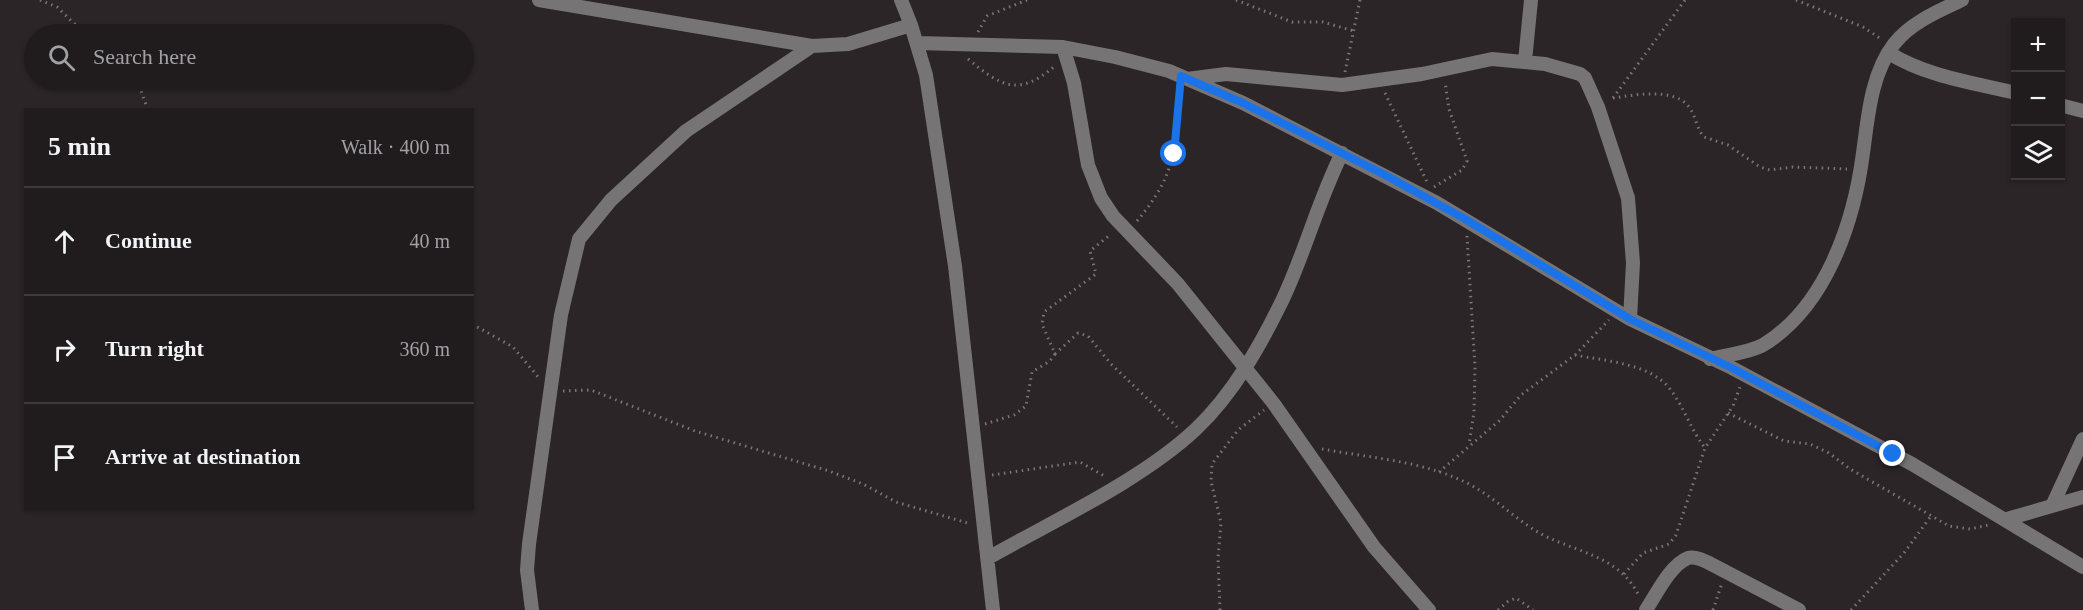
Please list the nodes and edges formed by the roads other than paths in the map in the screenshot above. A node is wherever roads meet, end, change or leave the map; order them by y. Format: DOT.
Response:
graph roads {
  1 [pos="539,0"];
  2 [pos="901,0"];
  3 [pos="1531,0"];
  4 [pos="1962,0"];
  5 [pos="911,25"];
  6 [pos="917,43"];
  7 [pos="812,46"];
  8 [pos="1065,52"];
  9 [pos="1889,52"];
  10 [pos="1525,61"];
  11 [pos="1184,77"];
  12 [pos="2011,92"];
  13 [pos="2065,106"];
  14 [pos="2083,111"];
  15 [pos="1341,153"];
  16 [pos="1630,319"];
  17 [pos="1710,359"];
  18 [pos="1244,369"];
  19 [pos="2083,439"];
  20 [pos="2083,497"];
  21 [pos="2053,504"];
  22 [pos="2003,517"];
  23 [pos="988,558"];
  24 [pos="2083,567"];
  25 [pos="1644,606"];
  26 [pos="532,610"];
  27 [pos="993,610"];
  28 [pos="1429,610"];
  29 [pos="1799,610"];
  1 -- 7 [label="street"];
  2 -- 5 [label="street"];
  3 -- 10 [label="street"];
  4 -- 9 [label="street"];
  5 -- 6 [label="street"];
  5 -- 7 [label="street"];
  6 -- 8 [label="street"];
  6 -- 23 [label="street"];
  7 -- 26 [label="street"];
  8 -- 11 [label="street"];
  8 -- 18 [label="street"];
  9 -- 12 [label="street"];
  9 -- 17 [label="street"];
  10 -- 11 [label="street"];
  10 -- 16 [label="street"];
  11 -- 15 [label="street"];
  13 -- 14 [label="street"];
  15 -- 16 [label="street"];
  15 -- 18 [label="street"];
  16 -- 17 [label="street"];
  17 -- 22 [label="street"];
  18 -- 23 [label="street"];
  18 -- 28 [label="street"];
  19 -- 21 [label="street"];
  20 -- 21 [label="street"];
  21 -- 22 [label="street"];
  22 -- 24 [label="street"];
  23 -- 27 [label="street"];
  25 -- 29 [label="street"];
}
